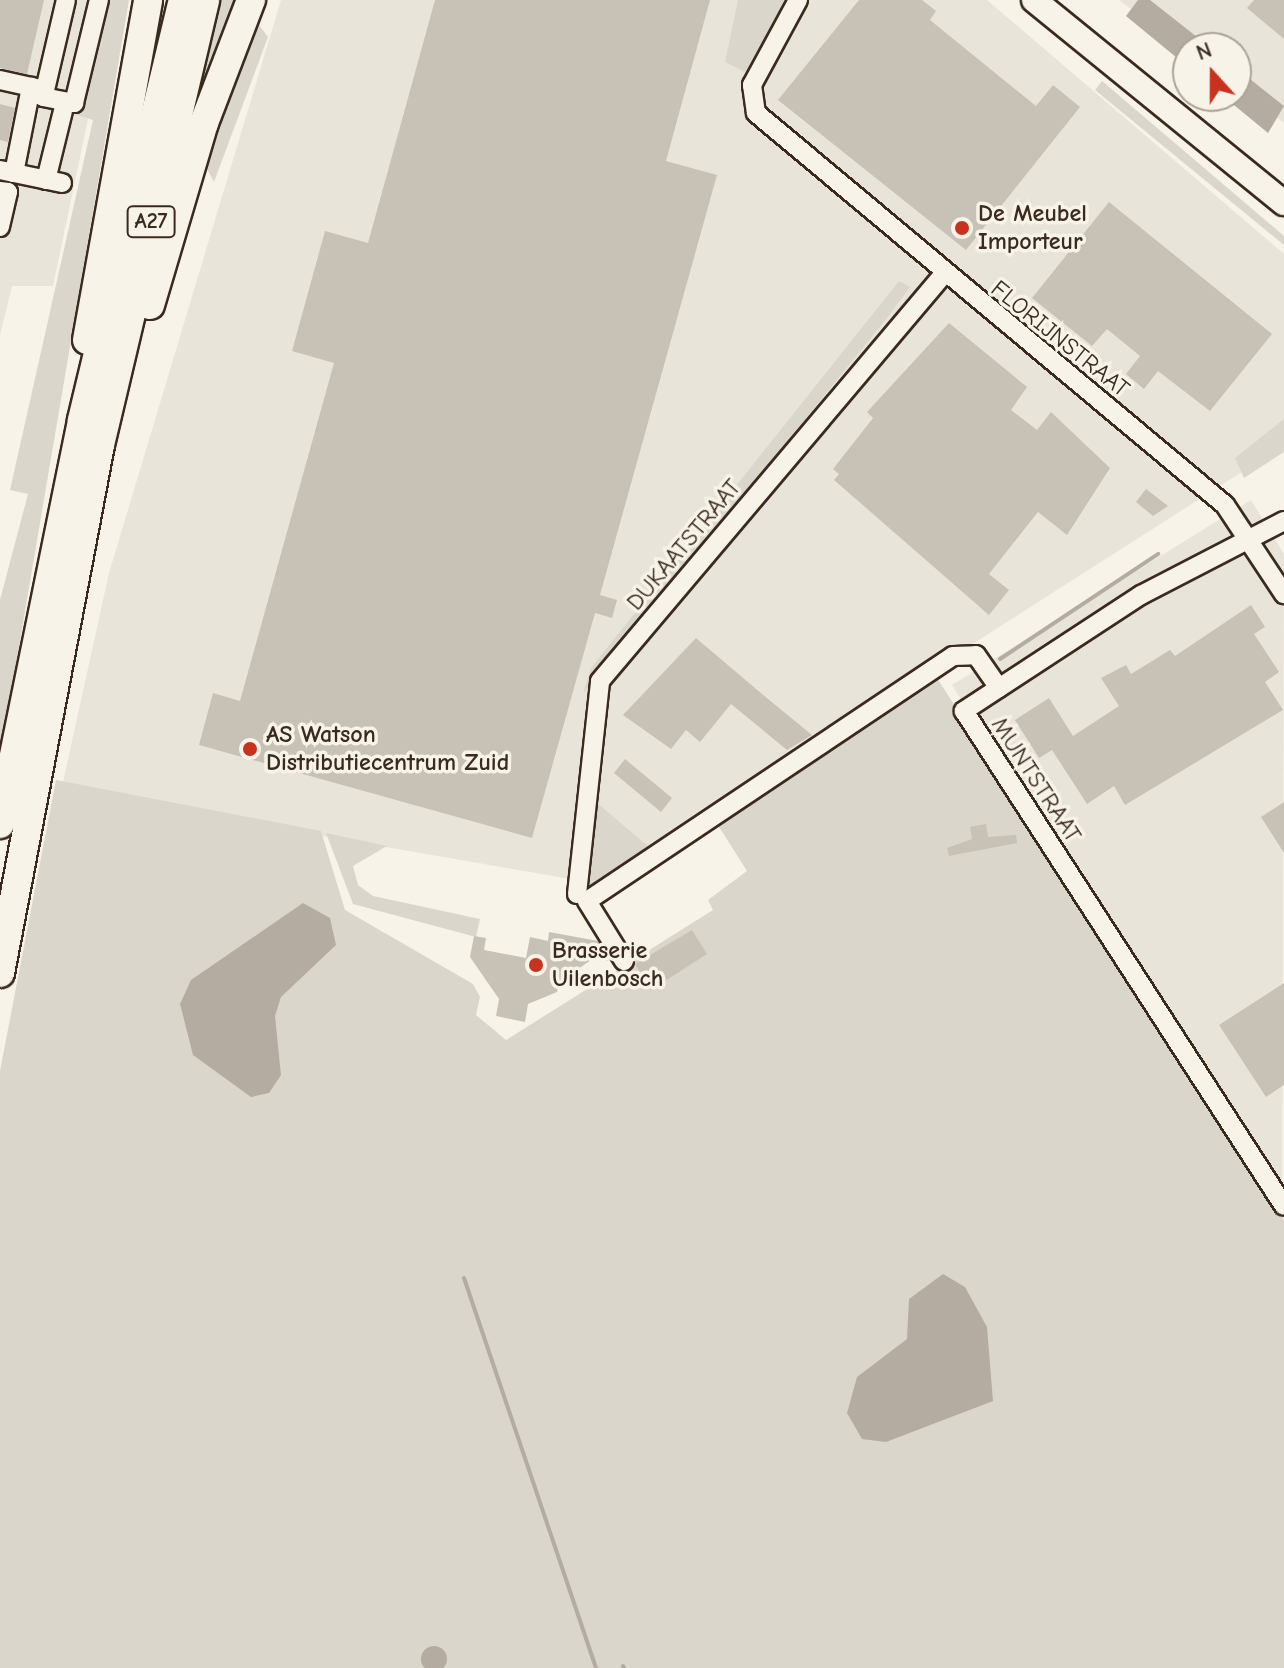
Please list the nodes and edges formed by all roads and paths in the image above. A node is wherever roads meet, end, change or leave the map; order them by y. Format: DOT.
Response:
graph roads {
  1 [pos="66,0"];
  2 [pos="99,0"];
  3 [pos="148,0"];
  4 [pos="183,0"];
  5 [pos="205,0"];
  6 [pos="251,0"];
  7 [pos="798,0"];
  8 [pos="1034,0"];
  9 [pos="0,80"];
  10 [pos="38,89"];
  11 [pos="63,111"];
  12 [pos="7,172"];
  13 [pos="0,191"];
  14 [pos="1284,203"];
  15 [pos="0,227"];
  16 [pos="943,275"];
  17 [pos="82,420"];
  18 [pos="100,445"];
  19 [pos="1284,521"];
  20 [pos="1250,538"];
  21 [pos="1284,594"];
  22 [pos="999,688"];
  23 [pos="0,824"];
  24 [pos="577,894"];
  25 [pos="624,961"];
  26 [pos="0,973"];
  27 [pos="1284,1206"];
  1 -- 10 [label="street"];
  2 -- 10 [label="street"];
  3 -- 17 [label="highway, A27"];
  4 -- 17 [label="highway, A27"];
  5 -- 18 [label="highway, A27"];
  6 -- 18 [label="highway, A27"];
  7 -- 16 [label="street, FLORIJNSTRAAT"];
  8 -- 14 [label="main road"];
  9 -- 10 [label="street"];
  10 -- 12 [label="street"];
  11 -- 12 [label="street"];
  13 -- 15 [label="street"];
  16 -- 20 [label="street, FLORIJNSTRAAT"];
  16 -- 24 [label="street, DUKAATSTRAAT"];
  17 -- 23 [label="highway, A27"];
  18 -- 26 [label="highway, A27"];
  19 -- 20 [label="street"];
  20 -- 21 [label="street"];
  20 -- 22 [label="street, MUNTSTRAAT"];
  22 -- 25 [label="street"];
  22 -- 27 [label="street, MUNTSTRAAT"];
}
